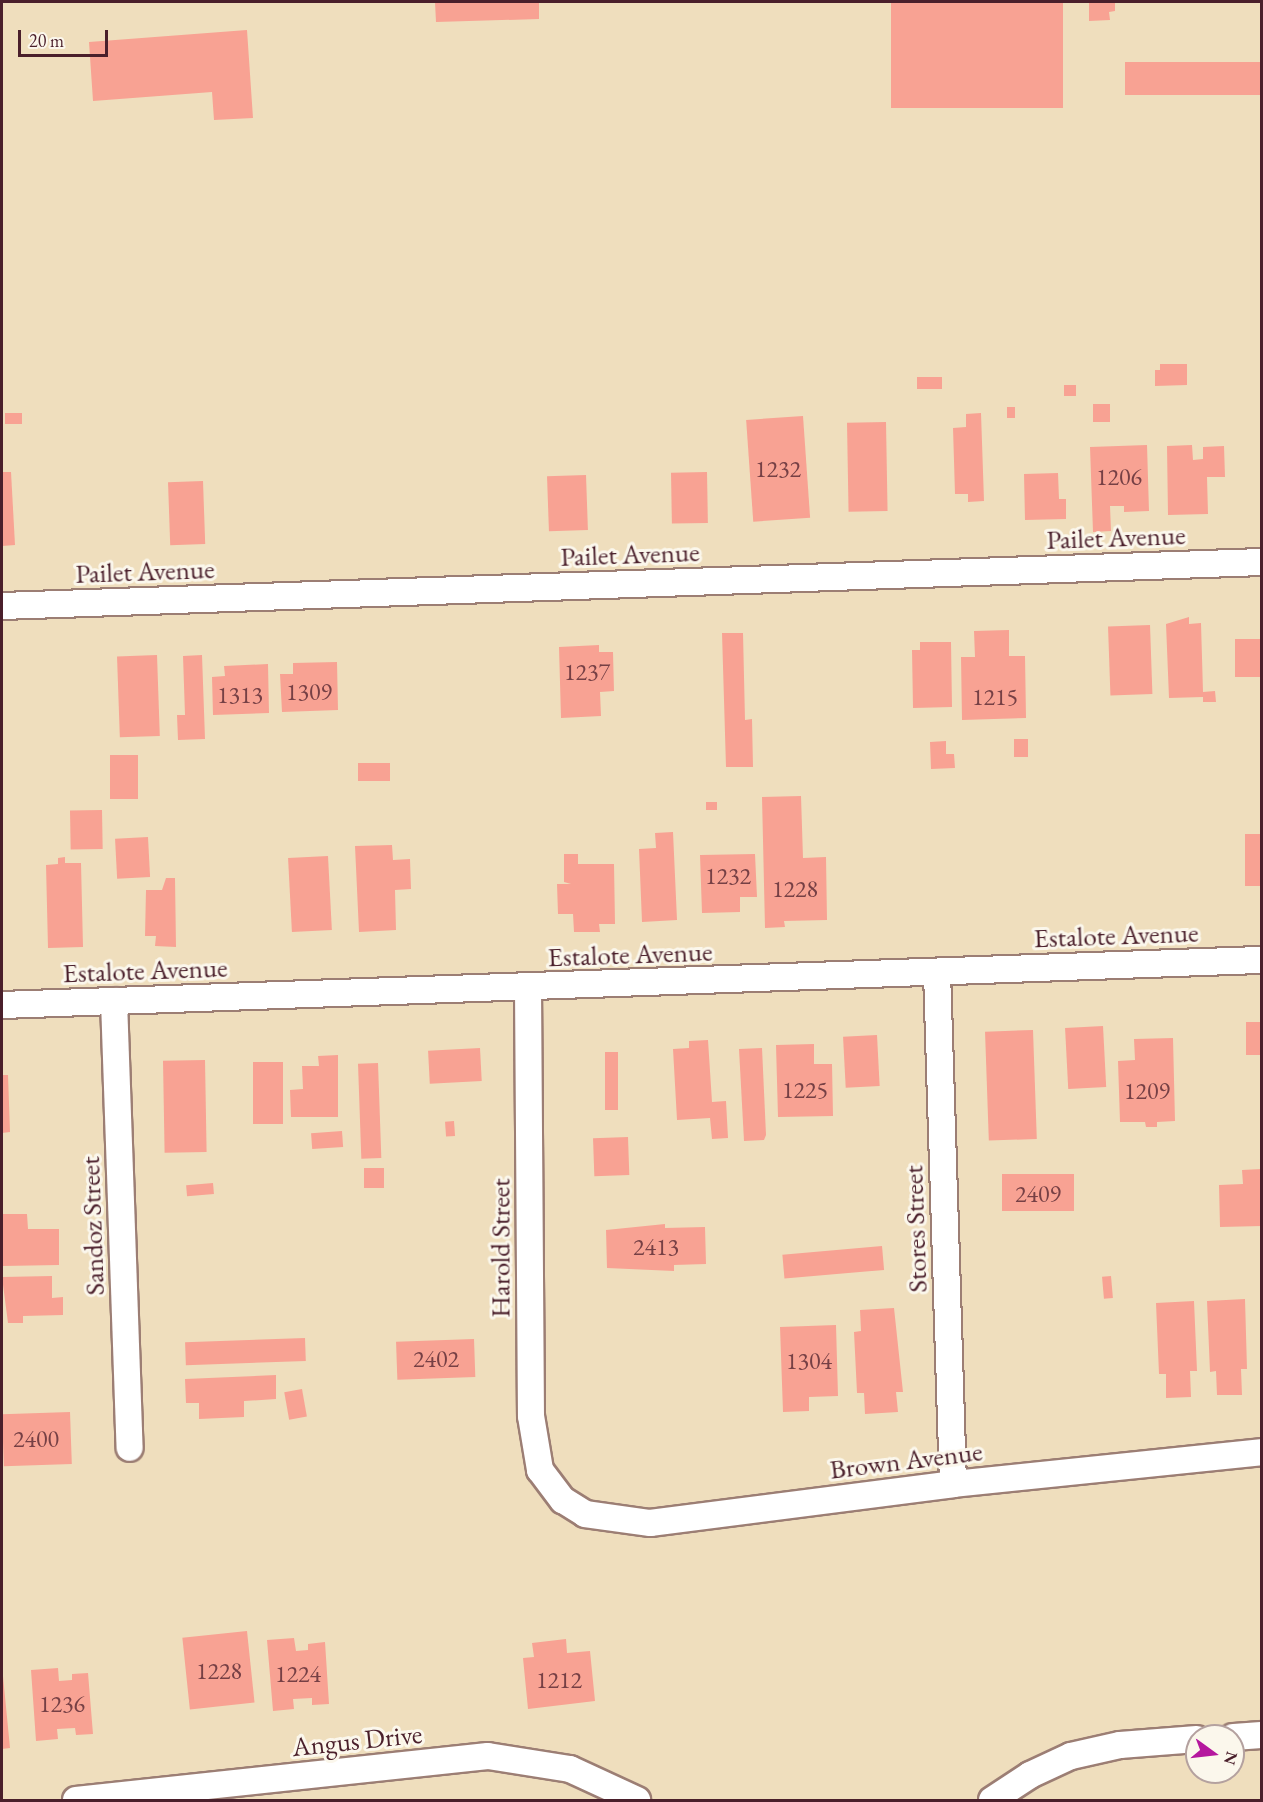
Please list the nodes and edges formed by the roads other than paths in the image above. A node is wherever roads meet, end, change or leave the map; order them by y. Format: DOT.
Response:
graph roads {
  1 [pos="1262,562"];
  2 [pos="2,606"];
  3 [pos="1262,960"];
  4 [pos="937,972"];
  5 [pos="528,988"];
  6 [pos="114,1001"];
  7 [pos="2,1005"];
  8 [pos="130,1448"];
  9 [pos="1262,1452"];
  10 [pos="953,1484"];
  11 [pos="563,1500"];
  12 [pos="1262,1735"];
  13 [pos="1245,1736"];
  14 [pos="1185,1740"];
  15 [pos="76,1800"];
  16 [pos="637,1800"];
  17 [pos="992,1800"];
  1 -- 2 [label="street, Pailet Avenue"];
  3 -- 4 [label="street, Estalote Avenue"];
  4 -- 5 [label="street, Estalote Avenue"];
  4 -- 10 [label="street, Stores Street"];
  5 -- 6 [label="street, Estalote Avenue"];
  5 -- 11 [label="street, Harold Street"];
  6 -- 7 [label="street, Estalote Avenue"];
  6 -- 8 [label="street, Sandoz Street"];
  9 -- 10 [label="street, Brown Avenue"];
  10 -- 11 [label="street, Brown Avenue"];
  12 -- 13 [label="street"];
  14 -- 17 [label="street"];
  15 -- 16 [label="street, Angus Drive"];
}
